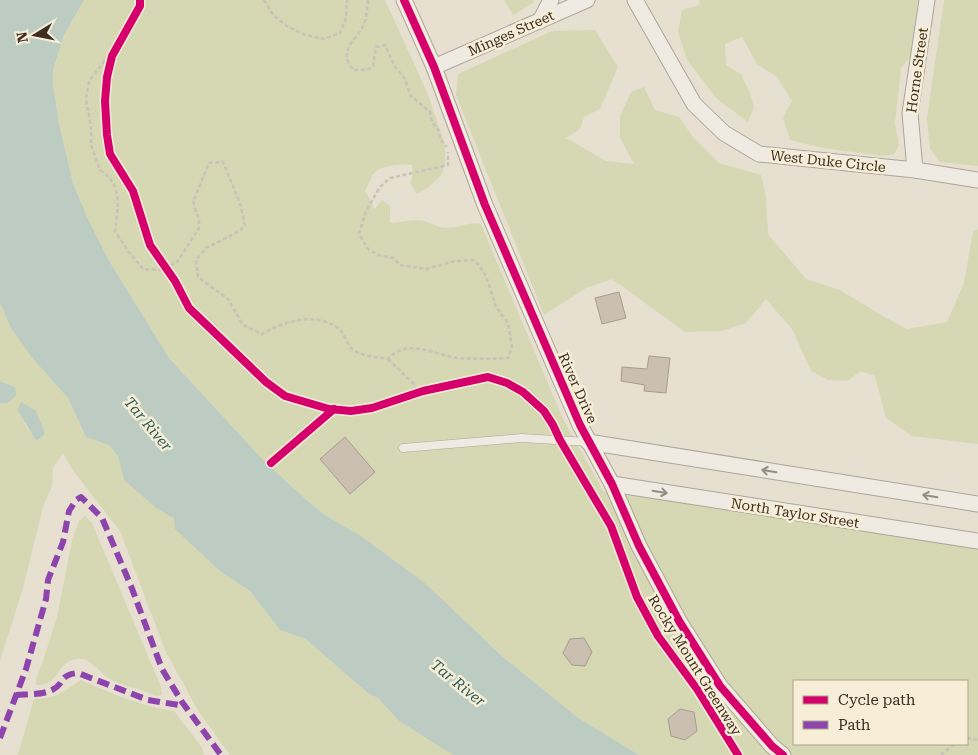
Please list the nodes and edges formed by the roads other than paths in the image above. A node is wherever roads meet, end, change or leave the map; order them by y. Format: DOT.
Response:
graph roads {
  1 [pos="404,0"];
  2 [pos="551,0"];
  3 [pos="587,0"];
  4 [pos="635,0"];
  5 [pos="927,0"];
  6 [pos="540,21"];
  7 [pos="434,67"];
  8 [pos="915,170"];
  9 [pos="978,180"];
  10 [pos="588,442"];
  11 [pos="402,448"];
  12 [pos="612,484"];
  13 [pos="978,504"];
  14 [pos="978,541"];
  15 [pos="783,755"];
  1 -- 7 [label="street, River Drive"];
  2 -- 6 [label="street"];
  3 -- 6 [label="street, Minges Street"];
  4 -- 8 [label="street, West Duke Circle"];
  5 -- 8 [label="street, Horne Street"];
  6 -- 7 [label="street, Minges Street"];
  7 -- 10 [label="street, River Drive"];
  8 -- 9 [label="street, West Duke Circle"];
  10 -- 11 [label="lane"];
  10 -- 12 [label="street, River Drive"];
  13 -- 10 [label="street, one-way"];
  12 -- 14 [label="street, North Taylor Street, one-way"];
  12 -- 15 [label="street, River Drive"];
}
